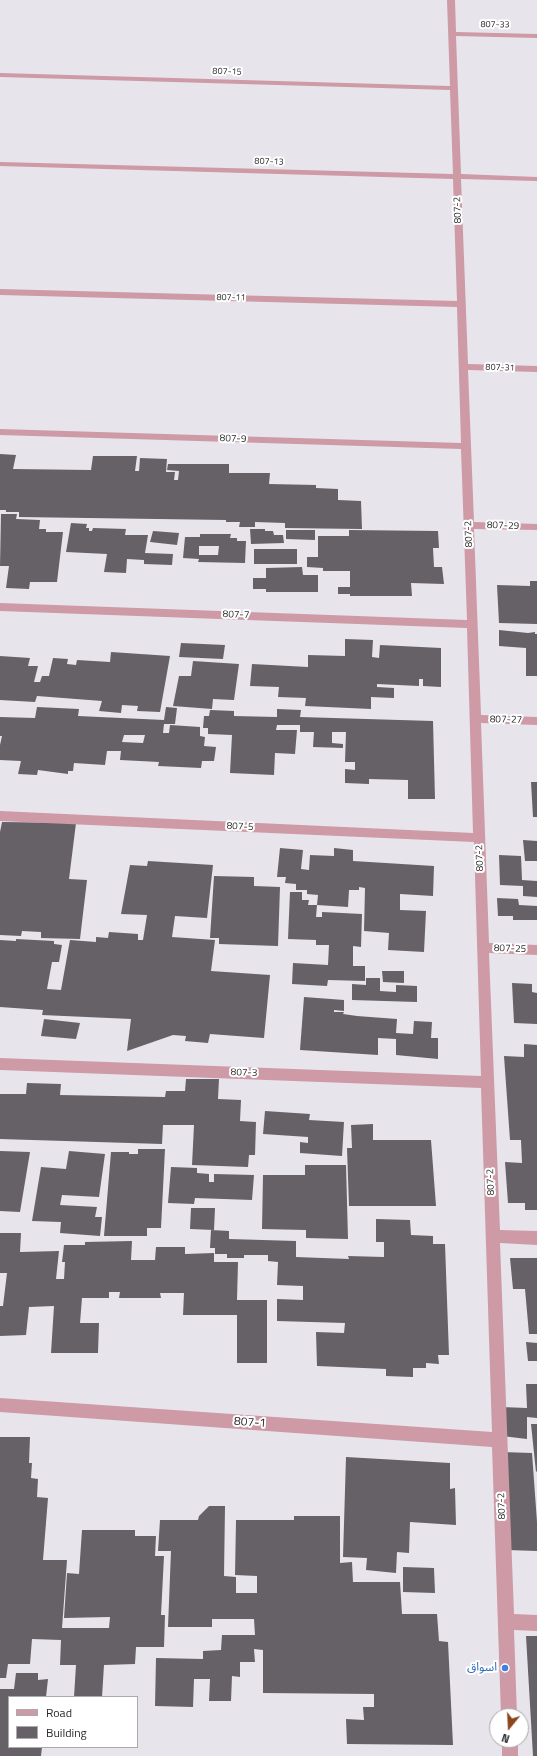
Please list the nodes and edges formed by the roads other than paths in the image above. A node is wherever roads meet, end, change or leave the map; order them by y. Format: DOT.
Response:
graph roads {
  1 [pos="451,0"];
  2 [pos="452,34"];
  3 [pos="537,36"];
  4 [pos="0,75"];
  5 [pos="454,88"];
  6 [pos="0,164"];
  7 [pos="457,177"];
  8 [pos="537,180"];
  9 [pos="0,292"];
  10 [pos="461,304"];
  11 [pos="463,367"];
  12 [pos="537,369"];
  13 [pos="0,432"];
  14 [pos="466,446"];
  15 [pos="469,525"];
  16 [pos="537,527"];
  17 [pos="0,606"];
  18 [pos="472,624"];
  19 [pos="475,719"];
  20 [pos="537,721"];
  21 [pos="0,816"];
  22 [pos="479,838"];
  23 [pos="483,948"];
  24 [pos="537,950"];
  25 [pos="0,1064"];
  26 [pos="488,1082"];
  27 [pos="493,1236"];
  28 [pos="537,1238"];
  29 [pos="0,1406"];
  30 [pos="500,1440"];
  31 [pos="506,1622"];
  32 [pos="537,1623"];
  33 [pos="509,1708"];
  1 -- 2 [label="street, 807-2"];
  2 -- 3 [label="street, 807-33"];
  2 -- 5 [label="street, 807-2"];
  4 -- 5 [label="street, 807-15"];
  5 -- 7 [label="street, 807-2"];
  6 -- 7 [label="street, 807-13"];
  7 -- 8 [label="street, 807-13"];
  7 -- 10 [label="street, 807-2"];
  9 -- 10 [label="street, 807-11"];
  10 -- 11 [label="street, 807-2"];
  11 -- 12 [label="street, 807-31"];
  11 -- 14 [label="street, 807-2"];
  13 -- 14 [label="street, 807-9"];
  14 -- 15 [label="street, 807-2"];
  15 -- 16 [label="street, 807-29"];
  15 -- 18 [label="street, 807-2"];
  17 -- 18 [label="street, 807-7"];
  18 -- 19 [label="street, 807-2"];
  19 -- 20 [label="street, 807-27"];
  19 -- 22 [label="street, 807-2"];
  21 -- 22 [label="street, 807-5"];
  22 -- 23 [label="street, 807-2"];
  23 -- 24 [label="street, 807-25"];
  23 -- 26 [label="street, 807-2"];
  25 -- 26 [label="street, 807-3"];
  26 -- 27 [label="street, 807-2"];
  27 -- 28 [label="street"];
  27 -- 30 [label="street, 807-2"];
  29 -- 30 [label="street, 807-1"];
  30 -- 31 [label="street, 807-2"];
  31 -- 32 [label="street"];
  31 -- 33 [label="street, 807-2"];
}
